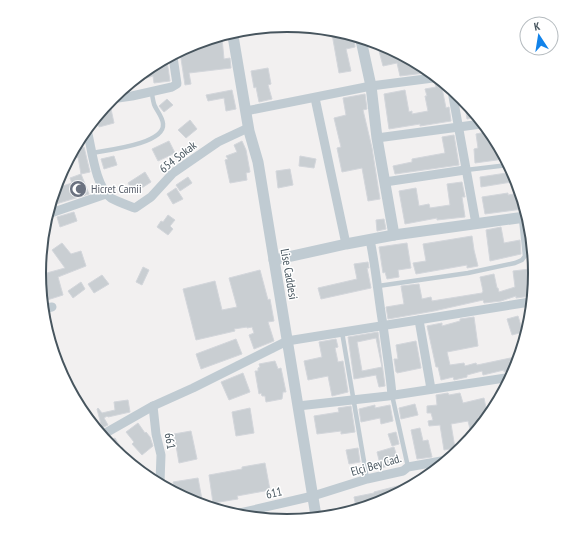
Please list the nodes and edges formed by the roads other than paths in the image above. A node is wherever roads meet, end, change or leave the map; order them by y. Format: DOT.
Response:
graph roads {
  1 [pos="232,39"];
  2 [pos="365,45"];
  3 [pos="174,61"];
  4 [pos="430,78"];
  5 [pos="371,86"];
  6 [pos="152,92"];
  7 [pos="124,96"];
  8 [pos="315,98"];
  9 [pos="454,99"];
  10 [pos="246,111"];
  11 [pos="478,124"];
  12 [pos="459,127"];
  13 [pos="248,128"];
  14 [pos="89,137"];
  15 [pos="377,138"];
  16 [pos="92,153"];
  17 [pos="503,166"];
  18 [pos="465,170"];
  19 [pos="385,182"];
  20 [pos="106,194"];
  21 [pos="54,212"];
  22 [pos="523,218"];
  23 [pos="523,222"];
  24 [pos="476,224"];
  25 [pos="394,235"];
  26 [pos="370,240"];
  27 [pos="346,244"];
  28 [pos="274,260"];
  29 [pos="378,286"];
  30 [pos="527,302"];
  31 [pos="419,320"];
  32 [pos="383,326"];
  33 [pos="342,332"];
  34 [pos="287,341"];
  35 [pos="505,378"];
  36 [pos="431,389"];
  37 [pos="392,395"];
  38 [pos="354,400"];
  39 [pos="153,406"];
  40 [pos="298,406"];
  41 [pos="106,433"];
  42 [pos="440,461"];
  43 [pos="423,464"];
  44 [pos="408,468"];
  45 [pos="427,471"];
  46 [pos="160,479"];
  47 [pos="368,479"];
  48 [pos="313,496"];
  49 [pos="247,511"];
  50 [pos="316,513"];
  1 -- 10 [label="street, Lise Caddesi"];
  2 -- 5 [label="street"];
  3 -- 6 [label="street"];
  4 -- 5 [label="street"];
  5 -- 8 [label="street"];
  5 -- 15 [label="street"];
  6 -- 7 [label="street"];
  6 -- 16 [label="lane"];
  8 -- 10 [label="street"];
  8 -- 27 [label="street"];
  9 -- 12 [label="street"];
  10 -- 13 [label="street, Lise Caddesi"];
  11 -- 12 [label="street"];
  12 -- 15 [label="street"];
  12 -- 18 [label="street"];
  13 -- 20 [label="street, 654 Sokak"];
  13 -- 28 [label="street, Lise Caddesi"];
  14 -- 16 [label="street"];
  15 -- 19 [label="street"];
  16 -- 20 [label="street"];
  17 -- 18 [label="lane"];
  18 -- 19 [label="street"];
  18 -- 24 [label="street"];
  19 -- 25 [label="street"];
  20 -- 21 [label="street"];
  22 -- 24 [label="street"];
  23 -- 29 [label="lane"];
  24 -- 25 [label="street"];
  25 -- 26 [label="street"];
  26 -- 27 [label="street"];
  26 -- 29 [label="street"];
  27 -- 28 [label="street"];
  28 -- 34 [label="street, Lise Caddesi"];
  29 -- 32 [label="street"];
  30 -- 31 [label="street"];
  31 -- 32 [label="street"];
  31 -- 36 [label="street"];
  32 -- 33 [label="street"];
  32 -- 37 [label="street"];
  33 -- 34 [label="street"];
  33 -- 38 [label="lane"];
  34 -- 39 [label="street"];
  34 -- 40 [label="street, Lise Caddesi"];
  35 -- 36 [label="street"];
  36 -- 37 [label="street"];
  37 -- 38 [label="street"];
  37 -- 44 [label="lane"];
  38 -- 40 [label="street"];
  38 -- 47 [label="lane"];
  39 -- 41 [label="street"];
  39 -- 46 [label="street, 661"];
  40 -- 48 [label="street, Lise Caddesi"];
  42 -- 43 [label="street, Elçi Bey Cad."];
  43 -- 44 [label="street, Elçi Bey Cad."];
  43 -- 45 [label="street"];
  44 -- 47 [label="street, Elçi Bey Cad."];
  47 -- 48 [label="street, Elçi Bey Cad."];
  48 -- 49 [label="street, 611"];
  48 -- 50 [label="street, Lise Caddesi"];
}
